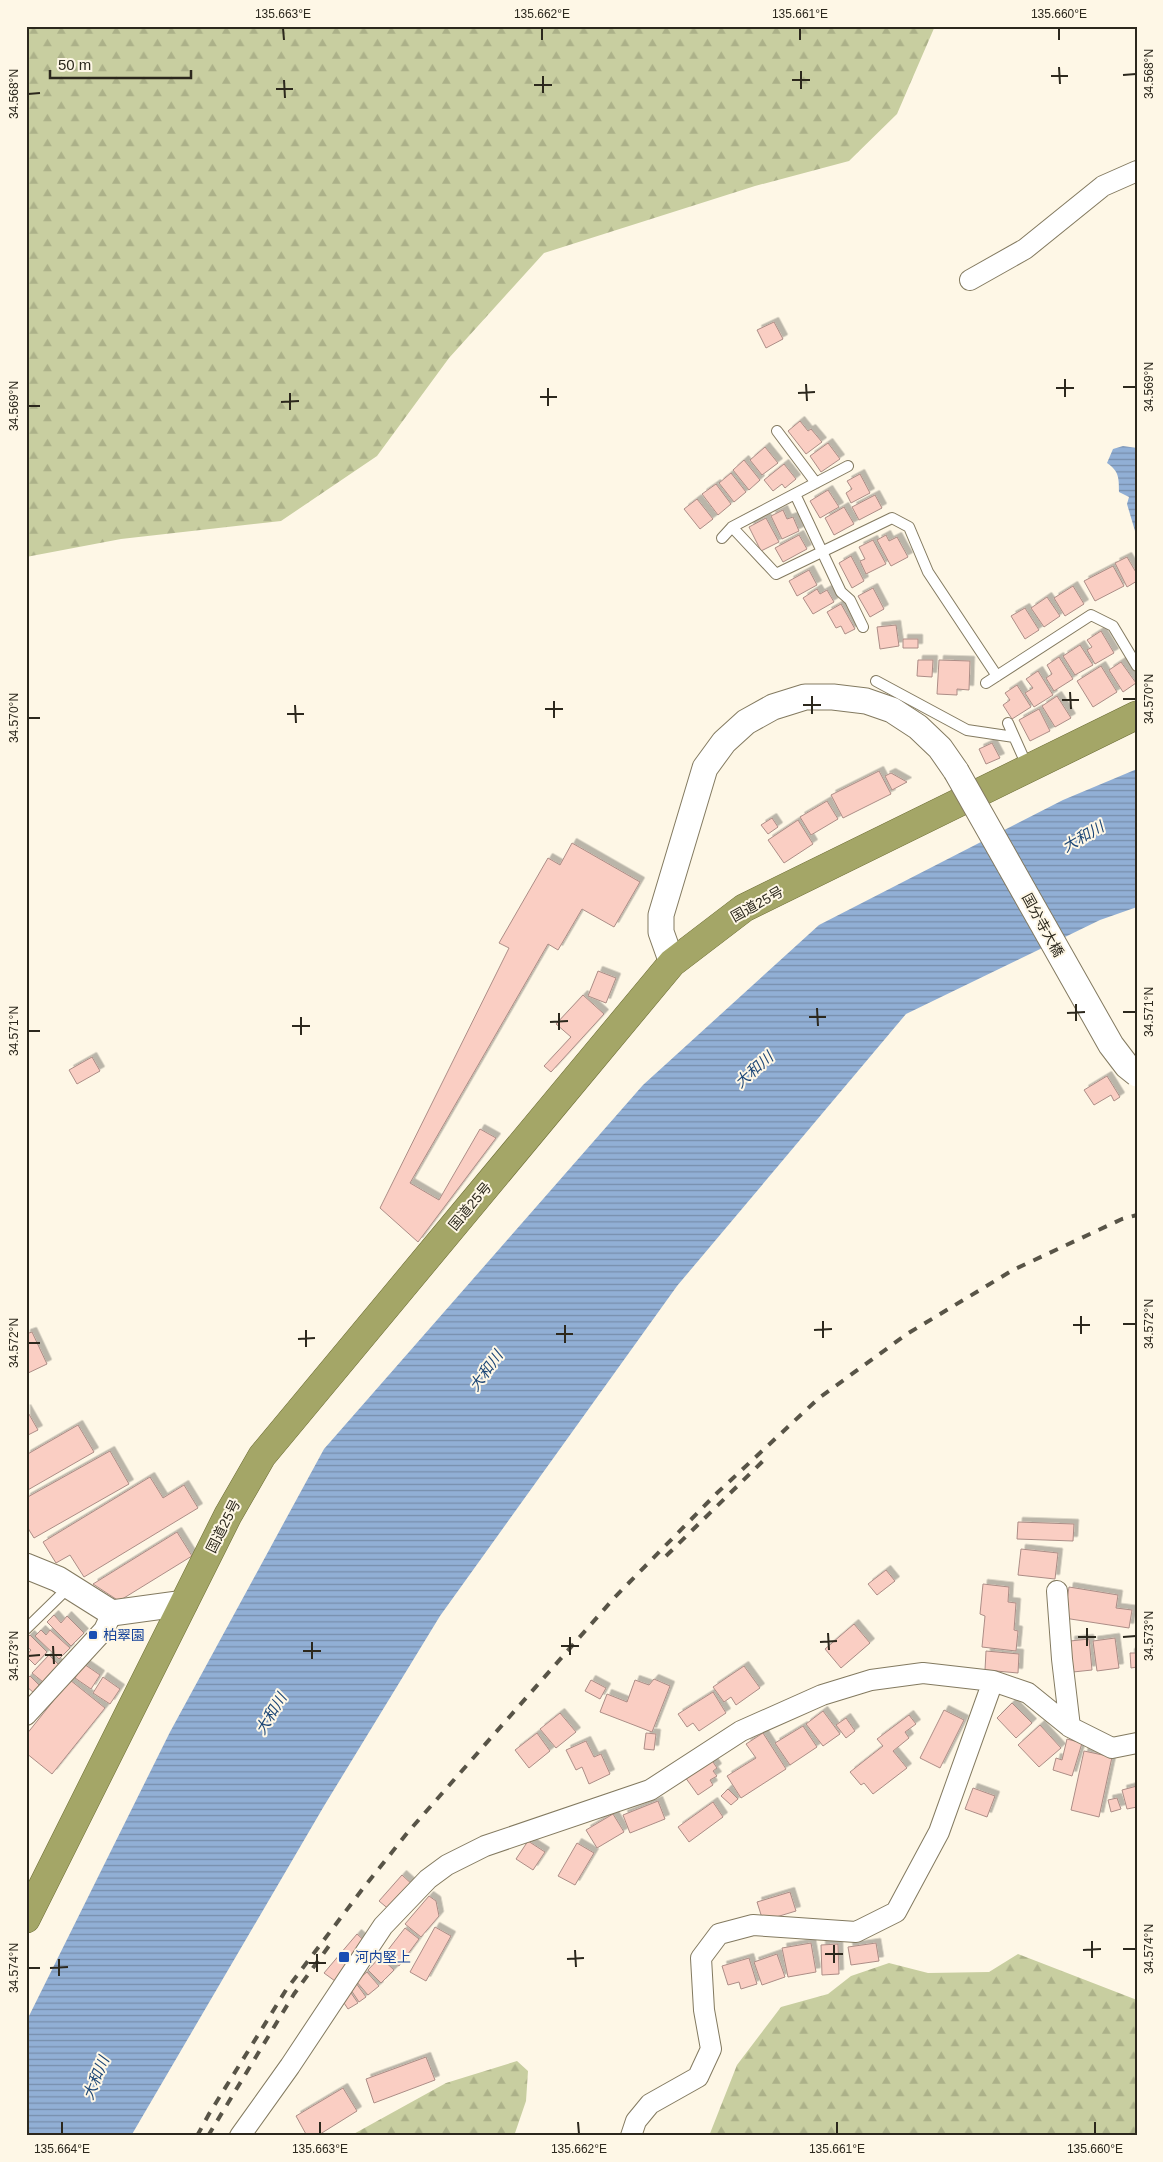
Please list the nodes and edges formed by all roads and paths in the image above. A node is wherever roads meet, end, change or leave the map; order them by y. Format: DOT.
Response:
graph roads {
  1 [pos="1137,171"];
  2 [pos="970,280"];
  3 [pos="777,431"];
  4 [pos="848,466"];
  5 [pos="816,483"];
  6 [pos="795,494"];
  7 [pos="732,527"];
  8 [pos="722,538"];
  9 [pos="823,552"];
  10 [pos="864,627"];
  11 [pos="1137,666"];
  12 [pos="997,676"];
  13 [pos="876,681"];
  14 [pos="986,683"];
  15 [pos="1137,715"];
  16 [pos="1008,723"];
  17 [pos="1014,737"];
  18 [pos="1028,768"];
  19 [pos="672,963"];
  20 [pos="1137,1074"];
  21 [pos="26,1566"];
  22 [pos="70,1586"];
  23 [pos="1057,1591"];
  24 [pos="185,1603"];
  25 [pos="112,1613"];
  26 [pos="26,1629"];
  27 [pos="993,1681"];
  28 [pos="26,1715"];
  29 [pos="1070,1727"];
  30 [pos="1137,1743"];
  31 [pos="26,1919"];
  32 [pos="240,2136"];
  33 [pos="631,2136"];
  1 -- 2 [label="street"];
  3 -- 5 [label="lane"];
  4 -- 5 [label="lane"];
  5 -- 6 [label="lane"];
  6 -- 7 [label="lane"];
  6 -- 9 [label="lane"];
  7 -- 8 [label="lane"];
  7 -- 9 [label="lane"];
  9 -- 10 [label="lane"];
  9 -- 12 [label="lane"];
  11 -- 12 [label="lane"];
  12 -- 14 [label="lane"];
  13 -- 17 [label="lane"];
  15 -- 18 [label="highway, 国道25号"];
  16 -- 17 [label="lane"];
  17 -- 18 [label="lane"];
  18 -- 19 [label="highway, 国道25号"];
  19 -- 20 [label="street, 国分寺大橋, bridge"];
  19 -- 24 [label="highway, 国道25号"];
  21 -- 22 [label="street"];
  22 -- 25 [label="street"];
  22 -- 26 [label="lane"];
  23 -- 29 [label="street"];
  24 -- 25 [label="street"];
  24 -- 31 [label="highway, 国道25号"];
  25 -- 28 [label="street"];
  27 -- 29 [label="street"];
  27 -- 32 [label="street"];
  27 -- 33 [label="street"];
  29 -- 30 [label="street"];
}
